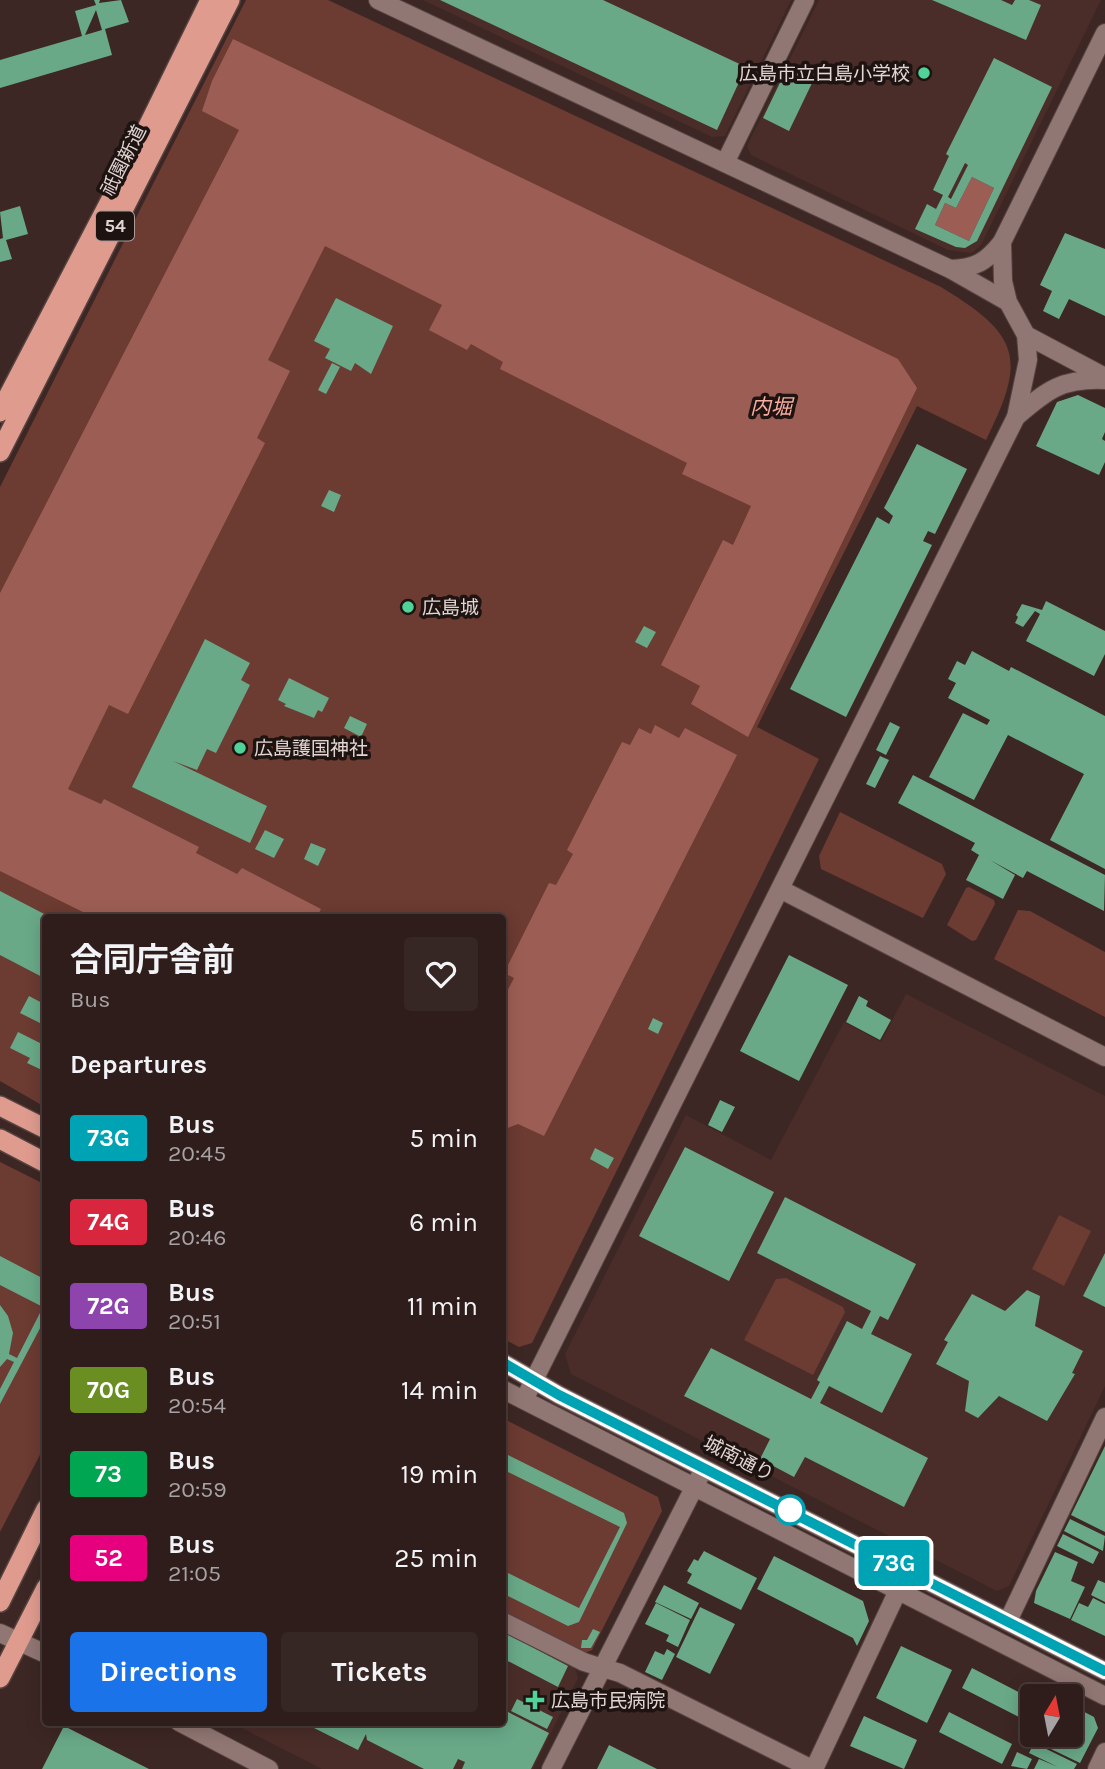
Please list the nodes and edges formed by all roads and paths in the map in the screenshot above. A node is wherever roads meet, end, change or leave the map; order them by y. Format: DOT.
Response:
graph roads {
  1 [pos="210,0"];
  2 [pos="230,0"];
  3 [pos="805,0"];
  4 [pos="378,1"];
  5 [pos="1105,33"];
  6 [pos="725,163"];
  7 [pos="1002,242"];
  8 [pos="950,269"];
  9 [pos="1008,302"];
  10 [pos="1026,335"];
  11 [pos="1105,378"];
  12 [pos="0,412"];
  13 [pos="1016,417"];
  14 [pos="0,452"];
  15 [pos="780,888"];
  16 [pos="1105,1057"];
  17 [pos="0,1106"];
  18 [pos="42,1127"];
  19 [pos="0,1139"];
  20 [pos="42,1161"];
  21 [pos="506,1364"];
  22 [pos="533,1379"];
  23 [pos="506,1391"];
  24 [pos="524,1399"];
  25 [pos="1105,1418"];
  26 [pos="705,1466"];
  27 [pos="694,1486"];
  28 [pos="42,1517"];
  29 [pos="908,1570"];
  30 [pos="898,1592"];
  31 [pos="42,1596"];
  32 [pos="0,1602"];
  33 [pos="1008,1621"];
  34 [pos="506,1623"];
  35 [pos="0,1633"];
  36 [pos="19,1642"];
  37 [pos="42,1652"];
  38 [pos="603,1668"];
  39 [pos="1105,1671"];
  40 [pos="0,1678"];
  41 [pos="1105,1696"];
  42 [pos="187,1726"];
  43 [pos="1105,1752"];
  44 [pos="269,1769"];
  45 [pos="551,1769"];
  46 [pos="813,1769"];
  47 [pos="1097,1769"];
  1 -- 12 [label="highway, 祇園新道 / 54"];
  2 -- 14 [label="highway, 祇園新道 / 54"];
  3 -- 6 [label="street"];
  4 -- 6 [label="street"];
  5 -- 7 [label="street"];
  6 -- 8 [label="street"];
  7 -- 8 [label="street"];
  7 -- 9 [label="street"];
  8 -- 9 [label="street"];
  9 -- 10 [label="street"];
  10 -- 11 [label="street"];
  10 -- 13 [label="street"];
  11 -- 13 [label="street"];
  13 -- 15 [label="street"];
  15 -- 16 [label="street"];
  15 -- 22 [label="street"];
  17 -- 18 [label="highway"];
  19 -- 20 [label="highway"];
  21 -- 22 [label="street, 城南通り"];
  22 -- 24 [label="street"];
  22 -- 26 [label="street, 城南通り"];
  23 -- 24 [label="street"];
  24 -- 27 [label="street"];
  25 -- 33 [label="street"];
  26 -- 27 [label="street"];
  26 -- 29 [label="street, 城南通り"];
  27 -- 30 [label="street"];
  27 -- 38 [label="street"];
  28 -- 32 [label="highway"];
  29 -- 30 [label="street"];
  29 -- 33 [label="street, 城南通り"];
  30 -- 41 [label="street"];
  30 -- 46 [label="street"];
  31 -- 36 [label="highway"];
  33 -- 39 [label="street, 城南通り"];
  34 -- 38 [label="street"];
  35 -- 36 [label="street"];
  36 -- 37 [label="street"];
  36 -- 40 [label="highway"];
  38 -- 45 [label="street"];
  38 -- 46 [label="street"];
  42 -- 44 [label="street"];
  43 -- 47 [label="street"];
}
